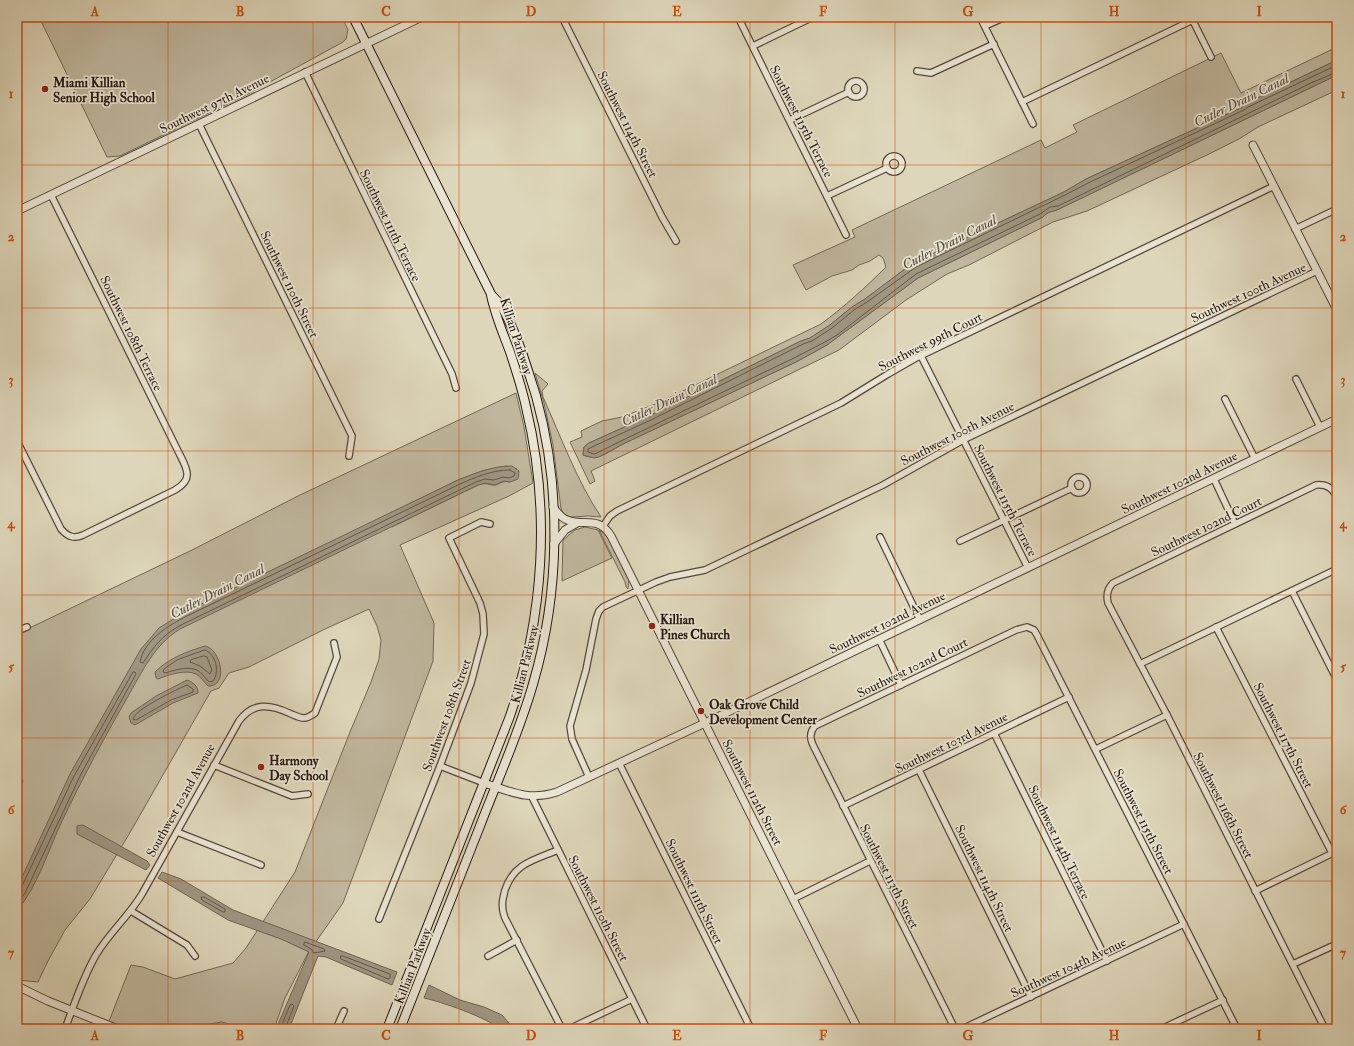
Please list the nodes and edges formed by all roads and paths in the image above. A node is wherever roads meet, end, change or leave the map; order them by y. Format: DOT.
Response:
graph roads {
  1 [pos="353,17"];
  2 [pos="422,17"];
  3 [pos="562,17"];
  4 [pos="738,17"];
  5 [pos="813,17"];
  6 [pos="980,17"];
  7 [pos="1005,17"];
  8 [pos="1199,17"];
  9 [pos="1191,19"];
  10 [pos="985,26"];
  11 [pos="366,43"];
  12 [pos="994,44"];
  13 [pos="752,46"];
  14 [pos="1211,57"];
  15 [pos="917,71"];
  16 [pos="305,72"];
  17 [pos="849,92"];
  18 [pos="1022,102"];
  19 [pos="790,120"];
  20 [pos="198,124"];
  21 [pos="1033,124"];
  22 [pos="1253,145"];
  23 [pos="886,168"];
  24 [pos="1274,186"];
  25 [pos="51,195"];
  26 [pos="827,196"];
  27 [pos="1337,208"];
  28 [pos="17,212"];
  29 [pos="1296,229"];
  30 [pos="846,235"];
  31 [pos="676,241"];
  32 [pos="1317,271"];
  33 [pos="491,294"];
  34 [pos="1337,310"];
  35 [pos="921,356"];
  36 [pos="1296,379"];
  37 [pos="456,388"];
  38 [pos="1225,399"];
  39 [pos="1337,419"];
  40 [pos="1320,428"];
  41 [pos="963,440"];
  42 [pos="17,441"];
  43 [pos="349,456"];
  44 [pos="1255,459"];
  45 [pos="1214,479"];
  46 [pos="1072,488"];
  47 [pos="1337,497"];
  48 [pos="553,507"];
  49 [pos="1004,520"];
  50 [pos="578,522"];
  51 [pos="490,524"];
  52 [pos="1235,524"];
  53 [pos="603,526"];
  54 [pos="880,537"];
  55 [pos="960,541"];
  56 [pos="554,544"];
  57 [pos="1028,568"];
  58 [pos="1337,569"];
  59 [pos="639,590"];
  60 [pos="1108,590"];
  61 [pos="1292,591"];
  62 [pos="920,620"];
  63 [pos="27,626"];
  64 [pos="1027,627"];
  65 [pos="1216,628"];
  66 [pos="17,631"];
  67 [pos="879,639"];
  68 [pos="334,643"];
  69 [pos="1140,664"];
  70 [pos="1337,680"];
  71 [pos="901,685"];
  72 [pos="1070,697"];
  73 [pos="1167,715"];
  74 [pos="705,723"];
  75 [pos="811,732"];
  76 [pos="994,733"];
  77 [pos="1096,749"];
  78 [pos="619,764"];
  79 [pos="214,765"];
  80 [pos="440,766"];
  81 [pos="919,770"];
  82 [pos="589,777"];
  83 [pos="484,783"];
  84 [pos="496,787"];
  85 [pos="308,794"];
  86 [pos="532,797"];
  87 [pos="842,806"];
  88 [pos="177,832"];
  89 [pos="558,850"];
  90 [pos="1334,852"];
  91 [pos="870,861"];
  92 [pos="261,865"];
  93 [pos="1255,891"];
  94 [pos="793,899"];
  95 [pos="131,911"];
  96 [pos="379,919"];
  97 [pos="1184,924"];
  98 [pos="517,940"];
  99 [pos="1337,944"];
  100 [pos="195,956"];
  101 [pos="488,956"];
  102 [pos="1107,961"];
  103 [pos="1293,964"];
  104 [pos="17,986"];
  105 [pos="1031,996"];
  106 [pos="632,999"];
  107 [pos="1223,1000"];
  108 [pos="72,1011"];
  109 [pos="344,1011"];
  110 [pos="65,1029"];
  111 [pos="118,1029"];
  112 [pos="336,1029"];
  113 [pos="387,1029"];
  114 [pos="400,1029"];
  115 [pos="562,1029"];
  116 [pos="569,1029"];
  117 [pos="648,1029"];
  118 [pos="751,1029"];
  119 [pos="858,1029"];
  120 [pos="954,1029"];
  121 [pos="962,1029"];
  122 [pos="1160,1029"];
  123 [pos="1237,1029"];
  124 [pos="1325,1029"];
  1 -- 11 [label="main road"];
  2 -- 11 [label="street, Southwest 97th Avenue"];
  3 -- 31 [label="street, Southwest 114th Street"];
  4 -- 13 [label="street, Southwest 115th Terrace"];
  5 -- 13 [label="street"];
  6 -- 10 [label="street"];
  7 -- 10 [label="street"];
  8 -- 9 [label="street"];
  9 -- 14 [label="street"];
  9 -- 18 [label="street"];
  10 -- 12 [label="street"];
  11 -- 16 [label="street, Southwest 97th Avenue"];
  11 -- 33 [label="main road, Killian Parkway"];
  12 -- 15 [label="street"];
  12 -- 18 [label="street"];
  13 -- 19 [label="street, Southwest 115th Terrace"];
  16 -- 20 [label="street, Southwest 97th Avenue"];
  16 -- 37 [label="street, Southwest 111th Terrace"];
  17 -- 19 [label="street"];
  18 -- 21 [label="street"];
  19 -- 26 [label="street, Southwest 115th Terrace"];
  20 -- 25 [label="street, Southwest 97th Avenue"];
  20 -- 43 [label="street, Southwest 110th Street"];
  22 -- 24 [label="street"];
  23 -- 26 [label="street"];
  24 -- 29 [label="street"];
  24 -- 35 [label="street, Southwest 99th Court"];
  25 -- 28 [label="street, Southwest 97th Avenue"];
  25 -- 42 [label="street, Southwest 108th Terrace"];
  26 -- 30 [label="street, Southwest 115th Terrace"];
  27 -- 29 [label="street"];
  29 -- 32 [label="street"];
  32 -- 34 [label="street"];
  32 -- 41 [label="street, Southwest 100th Avenue"];
  33 -- 48 [label="main road, Killian Parkway"];
  33 -- 83 [label="main road, Killian Parkway"];
  35 -- 41 [label="street, Southwest 115th Terrace"];
  35 -- 53 [label="street, Southwest 99th Court"];
  36 -- 40 [label="street"];
  38 -- 44 [label="street"];
  39 -- 40 [label="street, Southwest 102nd Avenue"];
  40 -- 44 [label="street, Southwest 102nd Avenue"];
  41 -- 49 [label="street, Southwest 115th Terrace"];
  41 -- 59 [label="street, Southwest 100th Avenue"];
  44 -- 45 [label="street, Southwest 102nd Avenue"];
  45 -- 52 [label="street"];
  45 -- 57 [label="street, Southwest 102nd Avenue"];
  46 -- 49 [label="street"];
  47 -- 52 [label="street, Southwest 102nd Court"];
  48 -- 50 [label="street"];
  48 -- 56 [label="main road, Killian Parkway"];
  49 -- 55 [label="street"];
  49 -- 57 [label="street, Southwest 115th Terrace"];
  50 -- 53 [label="street"];
  50 -- 56 [label="street"];
  51 -- 80 [label="street, Southwest 108th Street"];
  52 -- 60 [label="street, Southwest 102nd Court"];
  53 -- 59 [label="street, Southwest 112th Street"];
  54 -- 62 [label="street"];
  56 -- 84 [label="main road, Killian Parkway"];
  57 -- 62 [label="street, Southwest 102nd Avenue"];
  58 -- 61 [label="street"];
  59 -- 74 [label="street, Southwest 112th Street"];
  59 -- 82 [label="street, Southwest 100th Avenue"];
  60 -- 69 [label="street, Southwest 116th Street"];
  61 -- 65 [label="street"];
  61 -- 70 [label="street"];
  62 -- 67 [label="street, Southwest 102nd Avenue"];
  63 -- 66 [label="street"];
  64 -- 71 [label="street, Southwest 102nd Court"];
  64 -- 72 [label="street, Southwest 115th Street"];
  65 -- 69 [label="street"];
  65 -- 90 [label="street, Southwest 117th Street"];
  67 -- 71 [label="street"];
  67 -- 74 [label="street, Southwest 102nd Avenue"];
  68 -- 79 [label="street, Southwest 102nd Avenue"];
  69 -- 73 [label="street, Southwest 116th Street"];
  71 -- 75 [label="street, Southwest 102nd Court"];
  72 -- 76 [label="street, Southwest 103rd Avenue"];
  72 -- 77 [label="street, Southwest 115th Street"];
  73 -- 77 [label="street"];
  73 -- 93 [label="street, Southwest 116th Street"];
  74 -- 78 [label="street, Southwest 102nd Avenue"];
  74 -- 94 [label="street, Southwest 112th Street"];
  75 -- 87 [label="street, Southwest 113th Street"];
  76 -- 81 [label="street, Southwest 103rd Avenue"];
  76 -- 102 [label="street, Southwest 114th Terrace"];
  77 -- 97 [label="street, Southwest 115th Street"];
  78 -- 82 [label="street, Southwest 102nd Avenue"];
  78 -- 118 [label="street, Southwest 111th Street"];
  79 -- 85 [label="street"];
  79 -- 88 [label="street, Southwest 102nd Avenue"];
  80 -- 83 [label="street, Southwest 102nd Avenue"];
  80 -- 96 [label="street, Southwest 108th Street"];
  81 -- 87 [label="street, Southwest 103rd Avenue"];
  81 -- 105 [label="street, Southwest 114th Street"];
  82 -- 86 [label="street, Southwest 102nd Avenue"];
  83 -- 84 [label="street, Southwest 102nd Avenue"];
  83 -- 113 [label="main road, Killian Parkway"];
  84 -- 86 [label="street, Southwest 102nd Avenue"];
  84 -- 114 [label="main road, Killian Parkway"];
  86 -- 89 [label="street, Southwest 110th Street"];
  87 -- 91 [label="street, Southwest 113th Street"];
  88 -- 92 [label="street"];
  88 -- 95 [label="street, Southwest 102nd Avenue"];
  89 -- 98 [label="street"];
  89 -- 106 [label="street, Southwest 110th Street"];
  90 -- 93 [label="street"];
  91 -- 94 [label="street"];
  91 -- 120 [label="street, Southwest 113th Street"];
  93 -- 103 [label="street, Southwest 116th Street"];
  94 -- 119 [label="street, Southwest 112th Street"];
  95 -- 100 [label="street"];
  95 -- 108 [label="street, Southwest 102nd Avenue"];
  97 -- 102 [label="street, Southwest 104th Avenue"];
  97 -- 107 [label="street, Southwest 115th Street"];
  98 -- 101 [label="street"];
  98 -- 115 [label="street"];
  99 -- 103 [label="street"];
  102 -- 105 [label="street, Southwest 104th Avenue"];
  103 -- 124 [label="street, Southwest 116th Street"];
  104 -- 108 [label="street"];
  105 -- 121 [label="street, Southwest 104th Avenue"];
  106 -- 116 [label="street"];
  106 -- 117 [label="street, Southwest 110th Street"];
  107 -- 122 [label="street"];
  107 -- 123 [label="street, Southwest 115th Street"];
  108 -- 110 [label="street, Southwest 102nd Avenue"];
  108 -- 111 [label="street"];
  109 -- 112 [label="street"];
}
